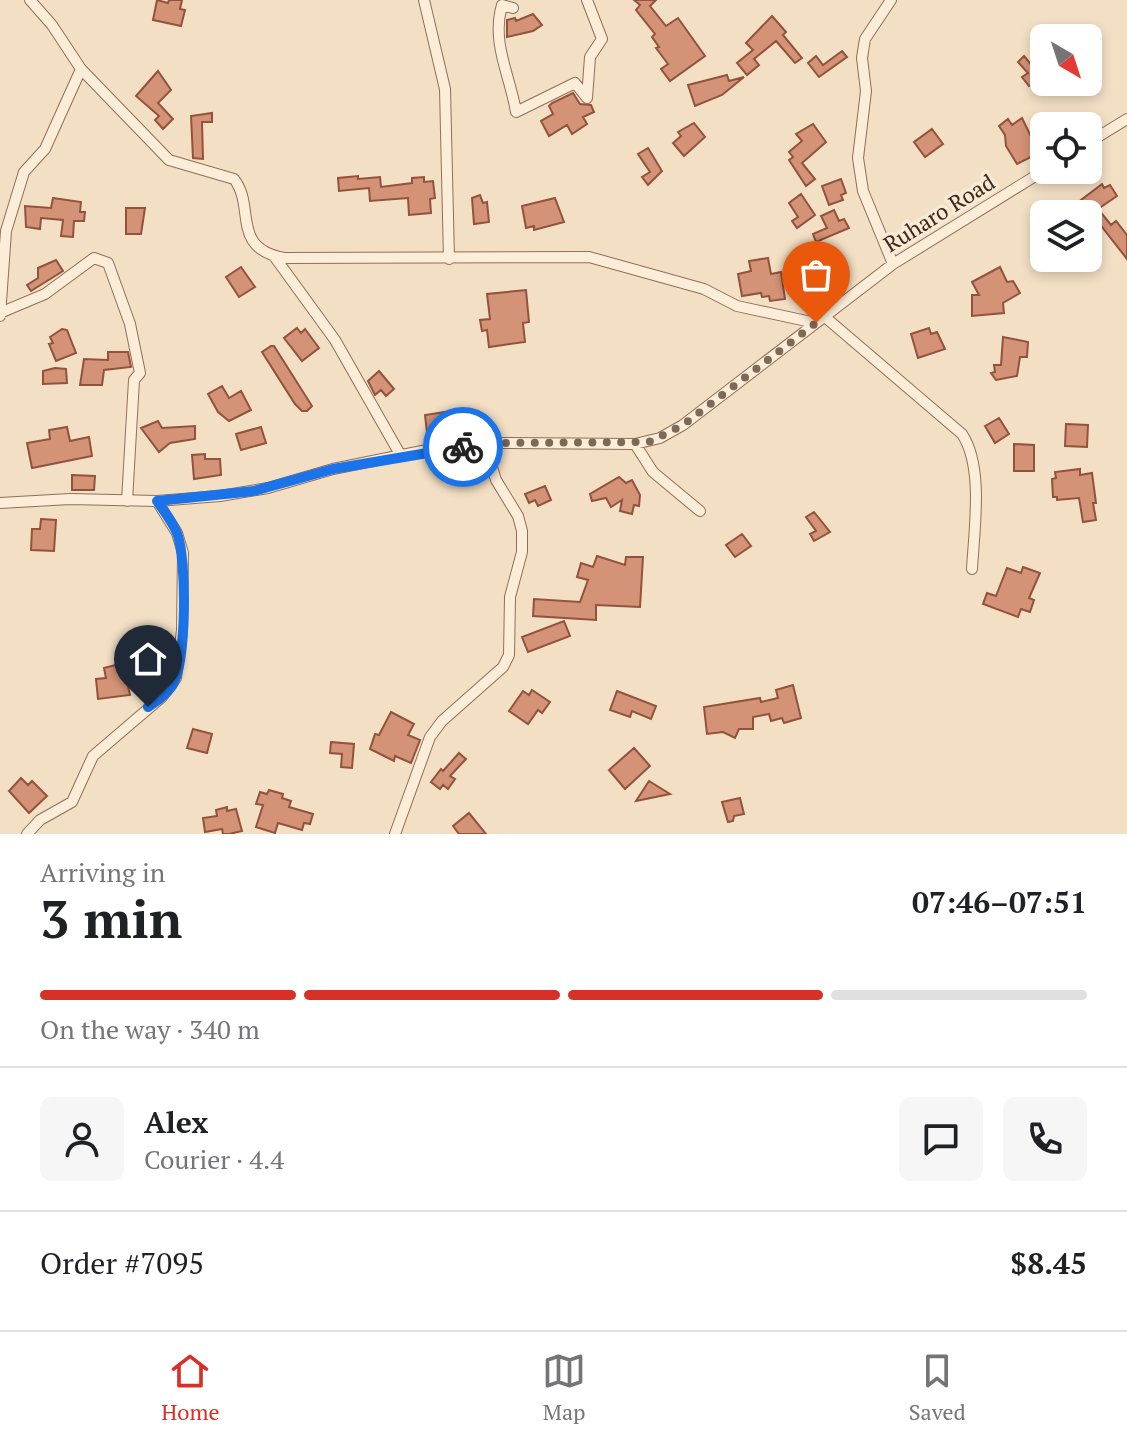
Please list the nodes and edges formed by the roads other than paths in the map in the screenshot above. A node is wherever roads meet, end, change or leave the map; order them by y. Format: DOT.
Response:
graph roads {
  1 [pos="30,0"];
  2 [pos="424,0"];
  3 [pos="587,0"];
  4 [pos="891,0"];
  5 [pos="513,8"];
  6 [pos="81,69"];
  7 [pos="1127,119"];
  8 [pos="1102,134"];
  9 [pos="1030,179"];
  10 [pos="274,256"];
  11 [pos="449,259"];
  12 [pos="893,264"];
  13 [pos="0,316"];
  14 [pos="820,320"];
  15 [pos="635,444"];
  16 [pos="485,445"];
  17 [pos="401,456"];
  18 [pos="127,501"];
  19 [pos="157,501"];
  20 [pos="0,503"];
  21 [pos="700,511"];
  22 [pos="972,569"];
  23 [pos="27,834"];
  24 [pos="395,834"];
  1 -- 6 [label="street"];
  2 -- 11 [label="street"];
  3 -- 5 [label="street"];
  4 -- 12 [label="street"];
  6 -- 10 [label="street"];
  6 -- 13 [label="street"];
  7 -- 8 [label="street"];
  9 -- 12 [label="street, Ruharo Road"];
  10 -- 11 [label="street"];
  10 -- 17 [label="street"];
  11 -- 14 [label="street"];
  12 -- 14 [label="street, Ruharo Road"];
  13 -- 18 [label="street"];
  14 -- 15 [label="street, Ruharo Road"];
  14 -- 22 [label="street"];
  15 -- 16 [label="street, Ruharo Road"];
  15 -- 21 [label="street"];
  16 -- 17 [label="street, Ruharo Road"];
  16 -- 24 [label="street"];
  17 -- 19 [label="street, Ruharo Road"];
  18 -- 19 [label="street, Ruharo Road"];
  18 -- 20 [label="street, Ruharo Road"];
  19 -- 23 [label="street"];
}
